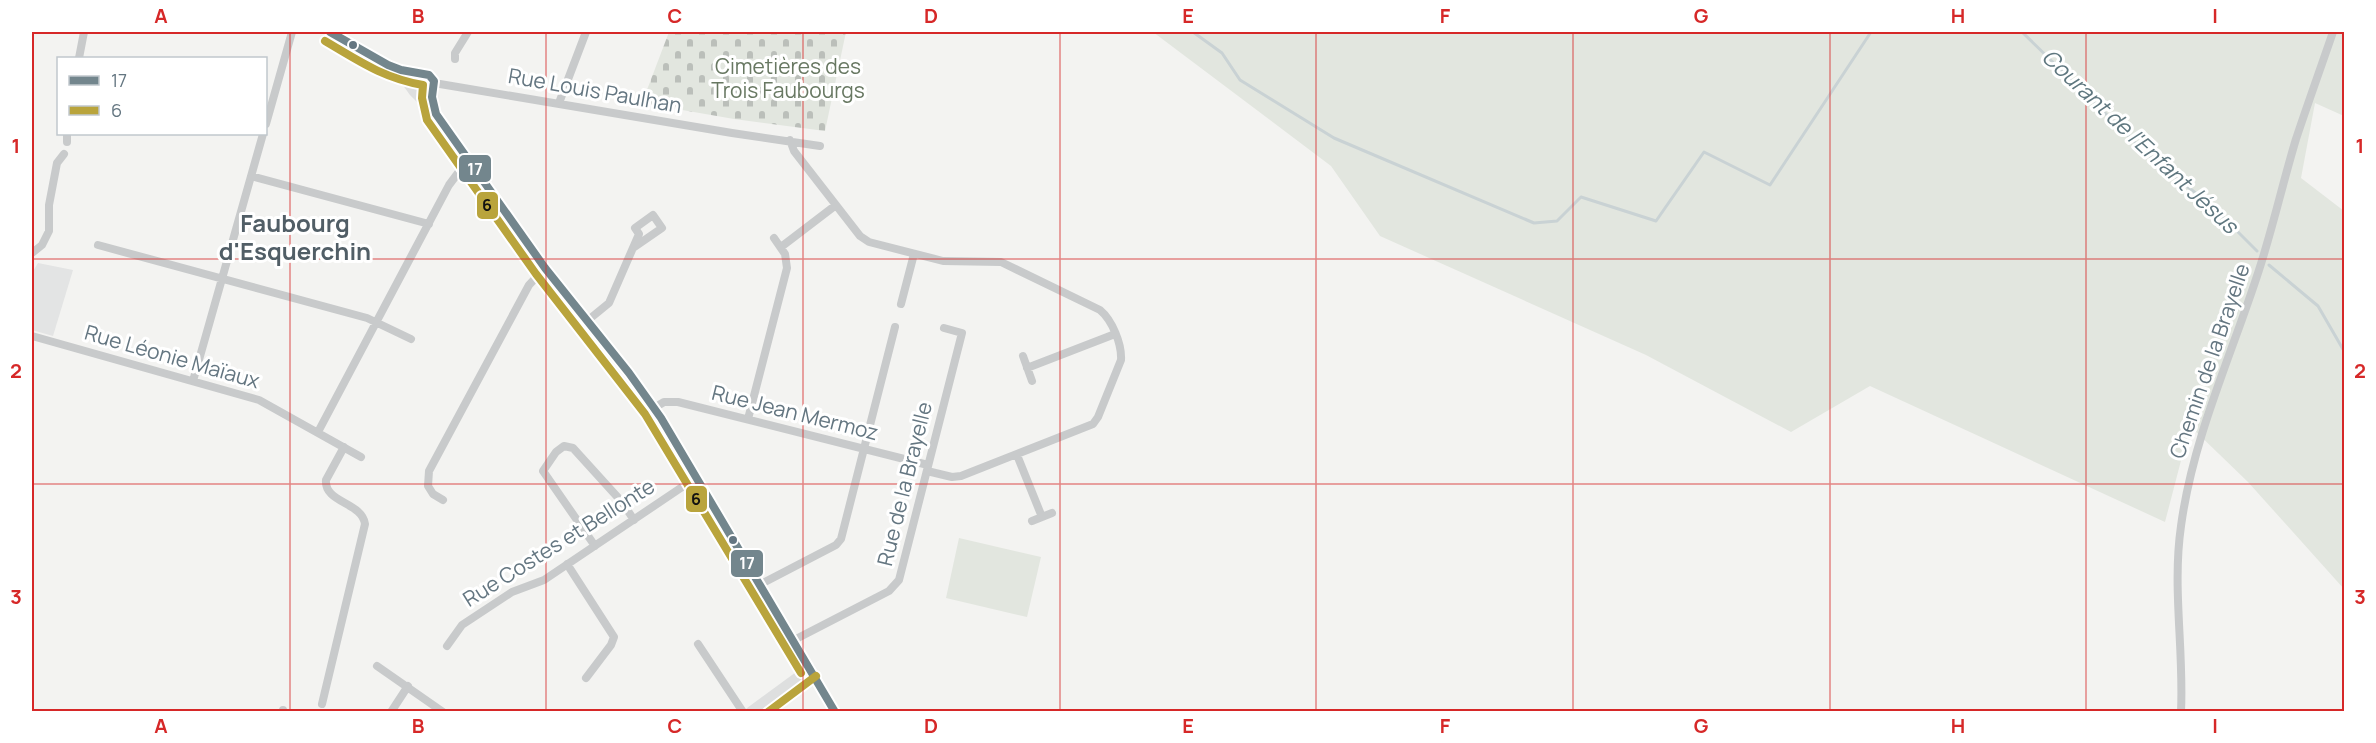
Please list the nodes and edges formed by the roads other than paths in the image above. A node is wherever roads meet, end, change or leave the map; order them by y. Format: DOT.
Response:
graph roads {
  1 [pos="84,32"];
  2 [pos="292,32"];
  3 [pos="330,32"];
  4 [pos="468,32"];
  5 [pos="586,32"];
  6 [pos="2333,32"];
  7 [pos="79,57"];
  8 [pos="455,59"];
  9 [pos="380,61"];
  10 [pos="420,72"];
  11 [pos="433,86"];
  12 [pos="414,91"];
  13 [pos="559,103"];
  14 [pos="436,114"];
  15 [pos="267,120"];
  16 [pos="263,135"];
  17 [pos="790,140"];
  18 [pos="820,146"];
  19 [pos="63,154"];
  20 [pos="471,163"];
  21 [pos="251,176"];
  22 [pos="836,205"];
  23 [pos="429,224"];
  24 [pos="774,238"];
  25 [pos="98,245"];
  26 [pos="781,247"];
  27 [pos="633,248"];
  28 [pos="32,253"];
  29 [pos="914,254"];
  30 [pos="545,268"];
  31 [pos="222,278"];
  32 [pos="901,303"];
  33 [pos="377,321"];
  34 [pos="586,321"];
  35 [pos="895,327"];
  36 [pos="944,328"];
  37 [pos="1115,334"];
  38 [pos="32,336"];
  39 [pos="411,339"];
  40 [pos="1023,356"];
  41 [pos="1028,368"];
  42 [pos="193,381"];
  43 [pos="1032,381"];
  44 [pos="654,408"];
  45 [pos="747,419"];
  46 [pos="318,432"];
  47 [pos="344,447"];
  48 [pos="865,449"];
  49 [pos="1017,455"];
  50 [pos="361,457"];
  51 [pos="927,468"];
  52 [pos="697,477"];
  53 [pos="443,500"];
  54 [pos="1052,513"];
  55 [pos="1042,517"];
  56 [pos="634,520"];
  57 [pos="1032,521"];
  58 [pos="595,546"];
  59 [pos="567,564"];
  60 [pos="762,584"];
  61 [pos="794,640"];
  62 [pos="698,644"];
  63 [pos="447,646"];
  64 [pos="377,666"];
  65 [pos="810,668"];
  66 [pos="586,678"];
  67 [pos="408,686"];
  68 [pos="322,704"];
  69 [pos="391,711"];
  70 [pos="443,711"];
  71 [pos="743,711"];
  72 [pos="750,711"];
  73 [pos="836,711"];
  74 [pos="2181,711"];
  1 -- 7 [label="street"];
  2 -- 15 [label="street"];
  3 -- 9 [label="main road"];
  4 -- 8 [label="street"];
  5 -- 13 [label="street"];
  6 -- 74 [label="street, Chemin de la Brayelle"];
  9 -- 10 [label="main road"];
  9 -- 12 [label="main road"];
  10 -- 11 [label="main road"];
  10 -- 12 [label="main road"];
  11 -- 12 [label="main road"];
  11 -- 13 [label="street, Rue Louis Paulhan"];
  11 -- 14 [label="main road"];
  12 -- 14 [label="main road"];
  13 -- 17 [label="street, Rue Louis Paulhan"];
  14 -- 20 [label="main road"];
  16 -- 21 [label="street"];
  17 -- 18 [label="street, Rue Louis Paulhan"];
  17 -- 22 [label="street"];
  19 -- 28 [label="street"];
  20 -- 23 [label="street"];
  20 -- 30 [label="main road"];
  21 -- 23 [label="street"];
  21 -- 31 [label="street"];
  22 -- 26 [label="street"];
  22 -- 29 [label="street"];
  23 -- 33 [label="street"];
  24 -- 26 [label="street"];
  25 -- 31 [label="street"];
  26 -- 45 [label="street"];
  27 -- 27 [label="street"];
  27 -- 34 [label="street"];
  29 -- 32 [label="street"];
  29 -- 37 [label="street"];
  30 -- 34 [label="main road"];
  30 -- 53 [label="street"];
  31 -- 33 [label="street"];
  31 -- 42 [label="street"];
  33 -- 39 [label="street"];
  33 -- 46 [label="street"];
  34 -- 44 [label="main road"];
  35 -- 48 [label="street"];
  36 -- 51 [label="street, Rue de la Brayelle"];
  37 -- 41 [label="street"];
  37 -- 49 [label="street, Rue Jean Mermoz"];
  38 -- 42 [label="street, Rue Léonie Maïaux"];
  40 -- 41 [label="street"];
  41 -- 43 [label="street"];
  42 -- 46 [label="street, Rue Léonie Maïaux"];
  44 -- 45 [label="street, Rue Jean Mermoz"];
  44 -- 52 [label="main road"];
  45 -- 48 [label="street, Rue Jean Mermoz"];
  46 -- 47 [label="street, Rue Léonie Maïaux"];
  47 -- 50 [label="street, Rue Léonie Maïaux"];
  47 -- 68 [label="street"];
  48 -- 51 [label="street, Rue Jean Mermoz"];
  48 -- 60 [label="street"];
  49 -- 51 [label="street, Rue Jean Mermoz"];
  49 -- 55 [label="street"];
  51 -- 61 [label="street, Rue de la Brayelle"];
  52 -- 56 [label="street, Rue Costes et Bellonte"];
  52 -- 60 [label="main road"];
  54 -- 55 [label="street"];
  55 -- 57 [label="street"];
  56 -- 58 [label="street, Rue Costes et Bellonte"];
  56 -- 58 [label="street"];
  58 -- 59 [label="street, Rue Costes et Bellonte"];
  59 -- 63 [label="street, Rue Costes et Bellonte"];
  59 -- 66 [label="street"];
  60 -- 61 [label="main road"];
  61 -- 65 [label="main road"];
  62 -- 71 [label="street"];
  64 -- 67 [label="street"];
  65 -- 72 [label="main road"];
  65 -- 73 [label="main road"];
  67 -- 69 [label="street"];
  67 -- 70 [label="street"];
}
